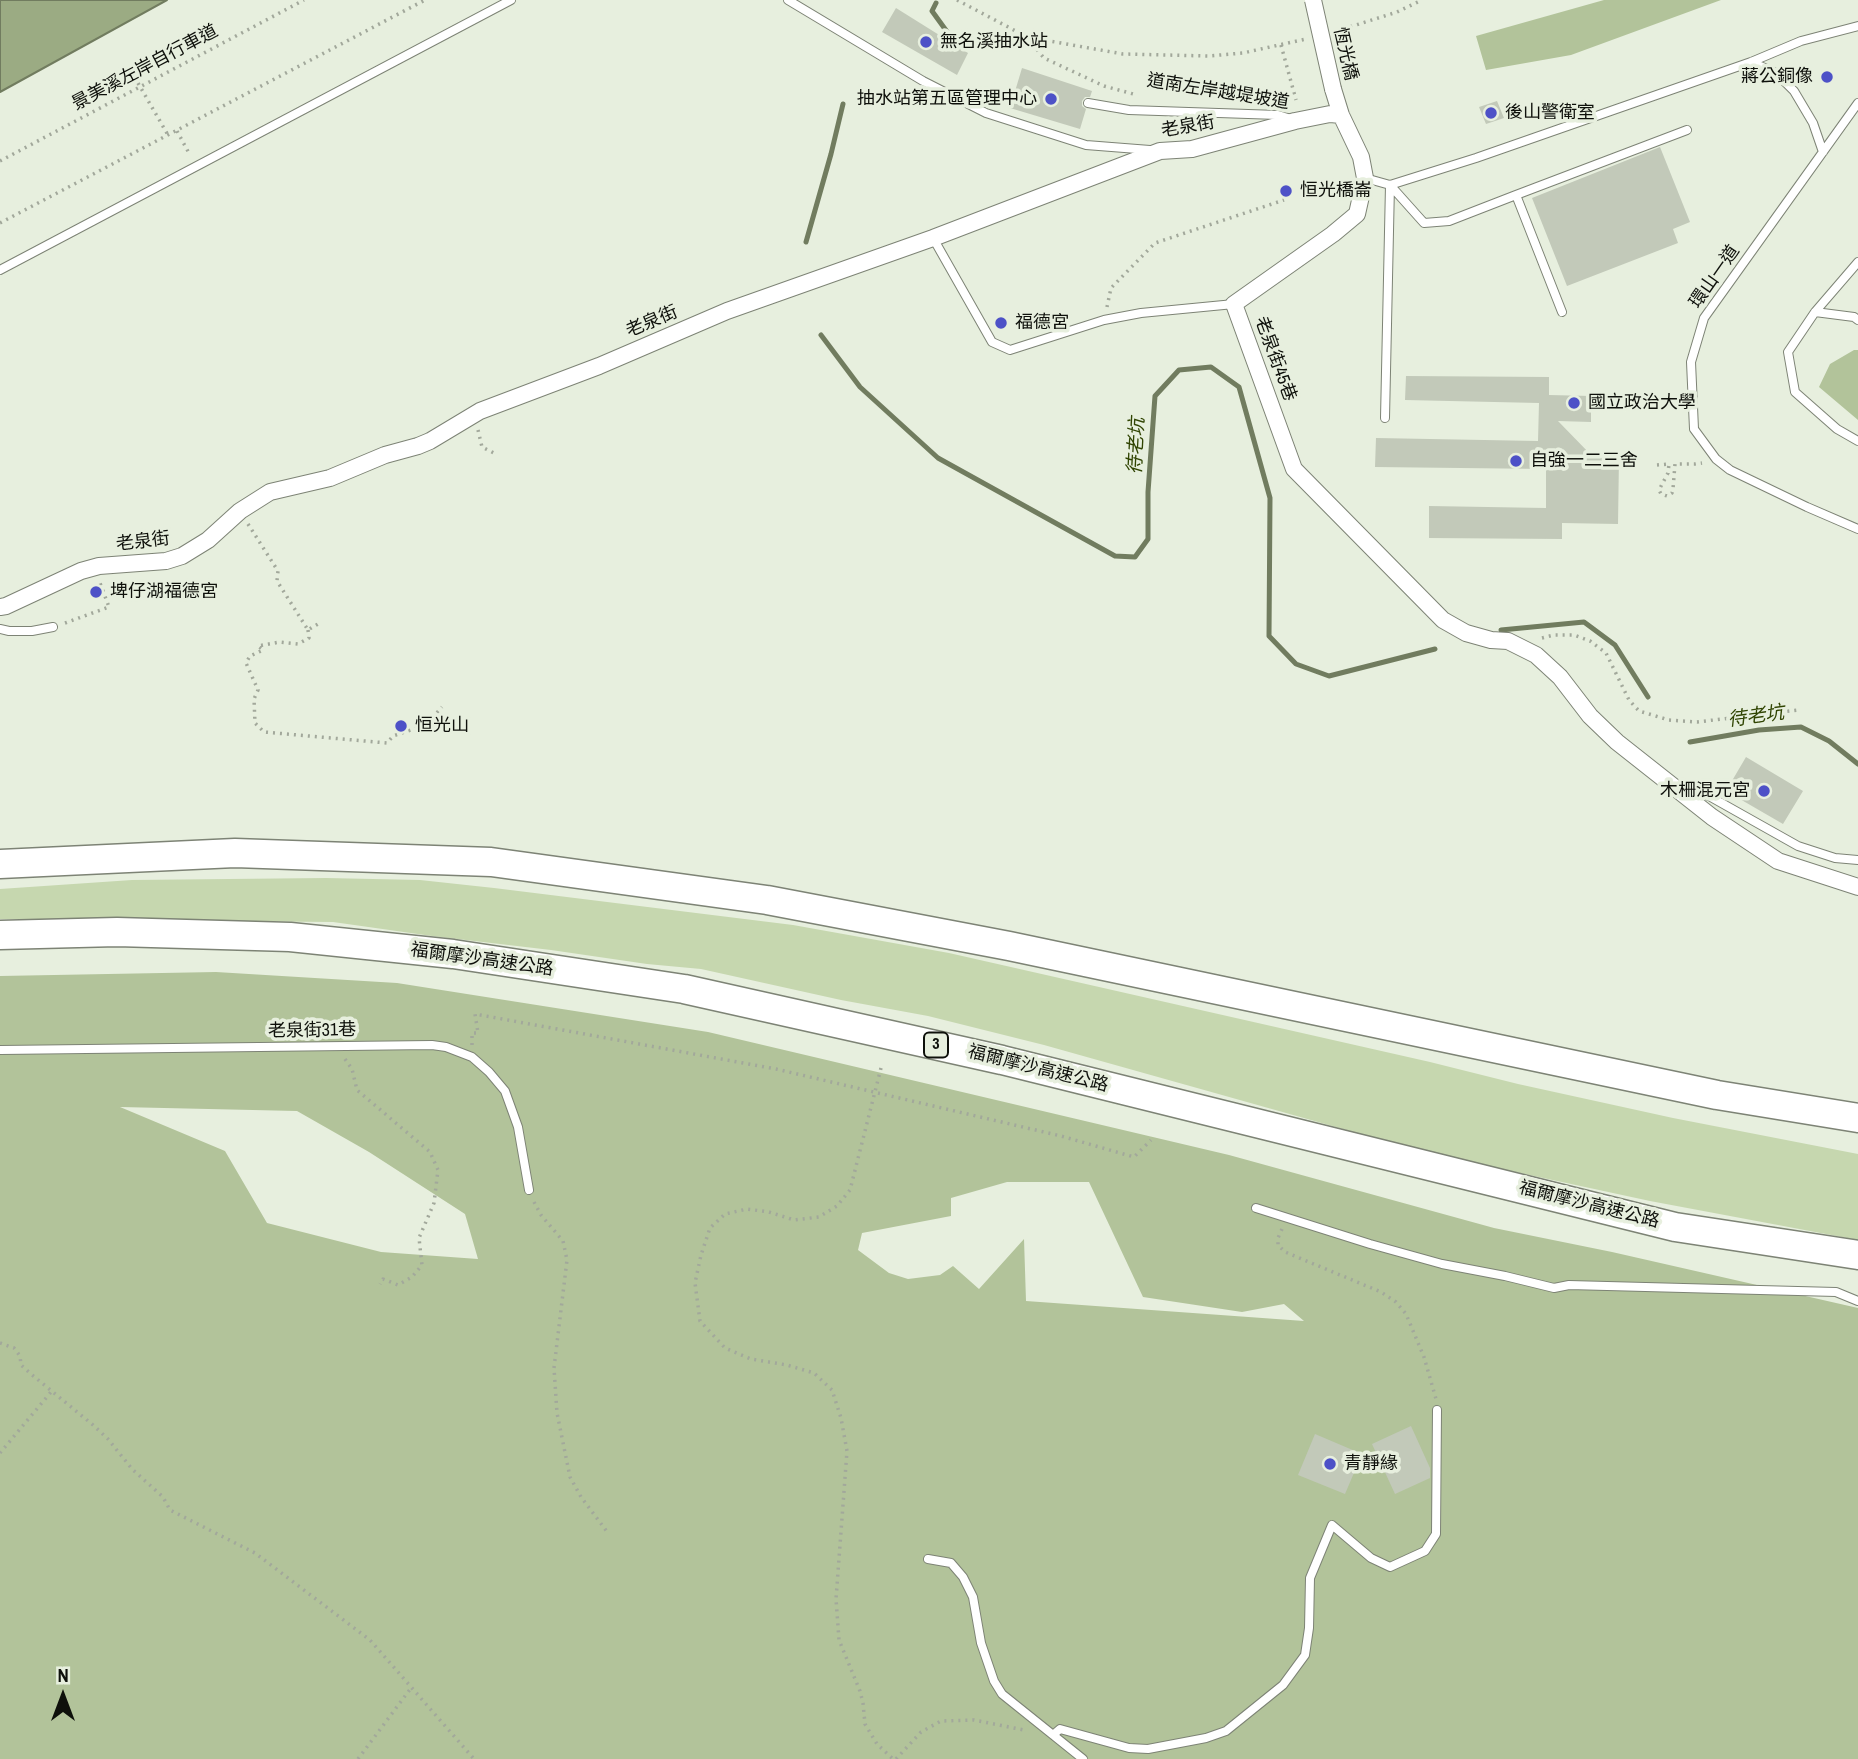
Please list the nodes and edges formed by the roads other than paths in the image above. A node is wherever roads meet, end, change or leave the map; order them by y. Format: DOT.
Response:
graph roads {
  1 [pos="511,0"];
  2 [pos="788,0"];
  3 [pos="1313,0"];
  4 [pos="1858,26"];
  5 [pos="1751,62"];
  6 [pos="1088,103"];
  7 [pos="1858,103"];
  8 [pos="1341,115"];
  9 [pos="1295,121"];
  10 [pos="1687,130"];
  11 [pos="1160,151"];
  12 [pos="1823,152"];
  13 [pos="1365,178"];
  14 [pos="1390,185"];
  15 [pos="1516,195"];
  16 [pos="933,238"];
  17 [pos="1858,262"];
  18 [pos="0,270"];
  19 [pos="1234,304"];
  20 [pos="1562,312"];
  21 [pos="1815,312"];
  22 [pos="1858,320"];
  23 [pos="1385,418"];
  24 [pos="1858,441"];
  25 [pos="1858,529"];
  26 [pos="0,607"];
  27 [pos="53,627"];
  28 [pos="0,629"];
  29 [pos="1669,782"];
  30 [pos="1858,860"];
  31 [pos="0,864"];
  32 [pos="1858,887"];
  33 [pos="0,935"];
  34 [pos="0,1050"];
  35 [pos="1858,1118"];
  36 [pos="528,1191"];
  37 [pos="1256,1208"];
  38 [pos="1675,1227"];
  39 [pos="1858,1255"];
  40 [pos="1858,1274"];
  41 [pos="1858,1301"];
  42 [pos="1437,1410"];
  43 [pos="928,1559"];
  44 [pos="1053,1735"];
  45 [pos="1083,1759"];
  1 -- 18 [label="lane"];
  2 -- 11 [label="lane"];
  3 -- 8 [label="street, 恆光橋, bridge"];
  4 -- 5 [label="lane"];
  5 -- 12 [label="lane"];
  5 -- 14 [label="lane"];
  6 -- 9 [label="lane, 道南左岸越堤坡道"];
  7 -- 12 [label="lane, 環山一道"];
  8 -- 9 [label="street, 老泉街"];
  8 -- 13 [label="street, 老泉街45巷"];
  9 -- 11 [label="street, 老泉街"];
  10 -- 15 [label="lane"];
  11 -- 16 [label="street, 老泉街"];
  12 -- 25 [label="lane, 環山一道"];
  13 -- 14 [label="lane"];
  13 -- 19 [label="street, 老泉街45巷"];
  14 -- 15 [label="lane"];
  14 -- 23 [label="lane"];
  15 -- 20 [label="lane"];
  16 -- 19 [label="lane"];
  16 -- 26 [label="street, 老泉街"];
  17 -- 21 [label="lane"];
  19 -- 29 [label="street, 老泉街45巷"];
  21 -- 22 [label="lane"];
  21 -- 24 [label="lane"];
  27 -- 28 [label="lane"];
  29 -- 30 [label="lane"];
  29 -- 32 [label="street"];
  31 -- 35 [label="highway"];
  33 -- 38 [label="highway, 福爾摩沙高速公路 / 3"];
  34 -- 36 [label="lane, 老泉街31巷"];
  37 -- 41 [label="lane"];
  38 -- 39 [label="highway, 福爾摩沙高速公路 / 3"];
  38 -- 40 [label="highway"];
  42 -- 44 [label="lane"];
  43 -- 44 [label="lane"];
  44 -- 45 [label="lane"];
}
